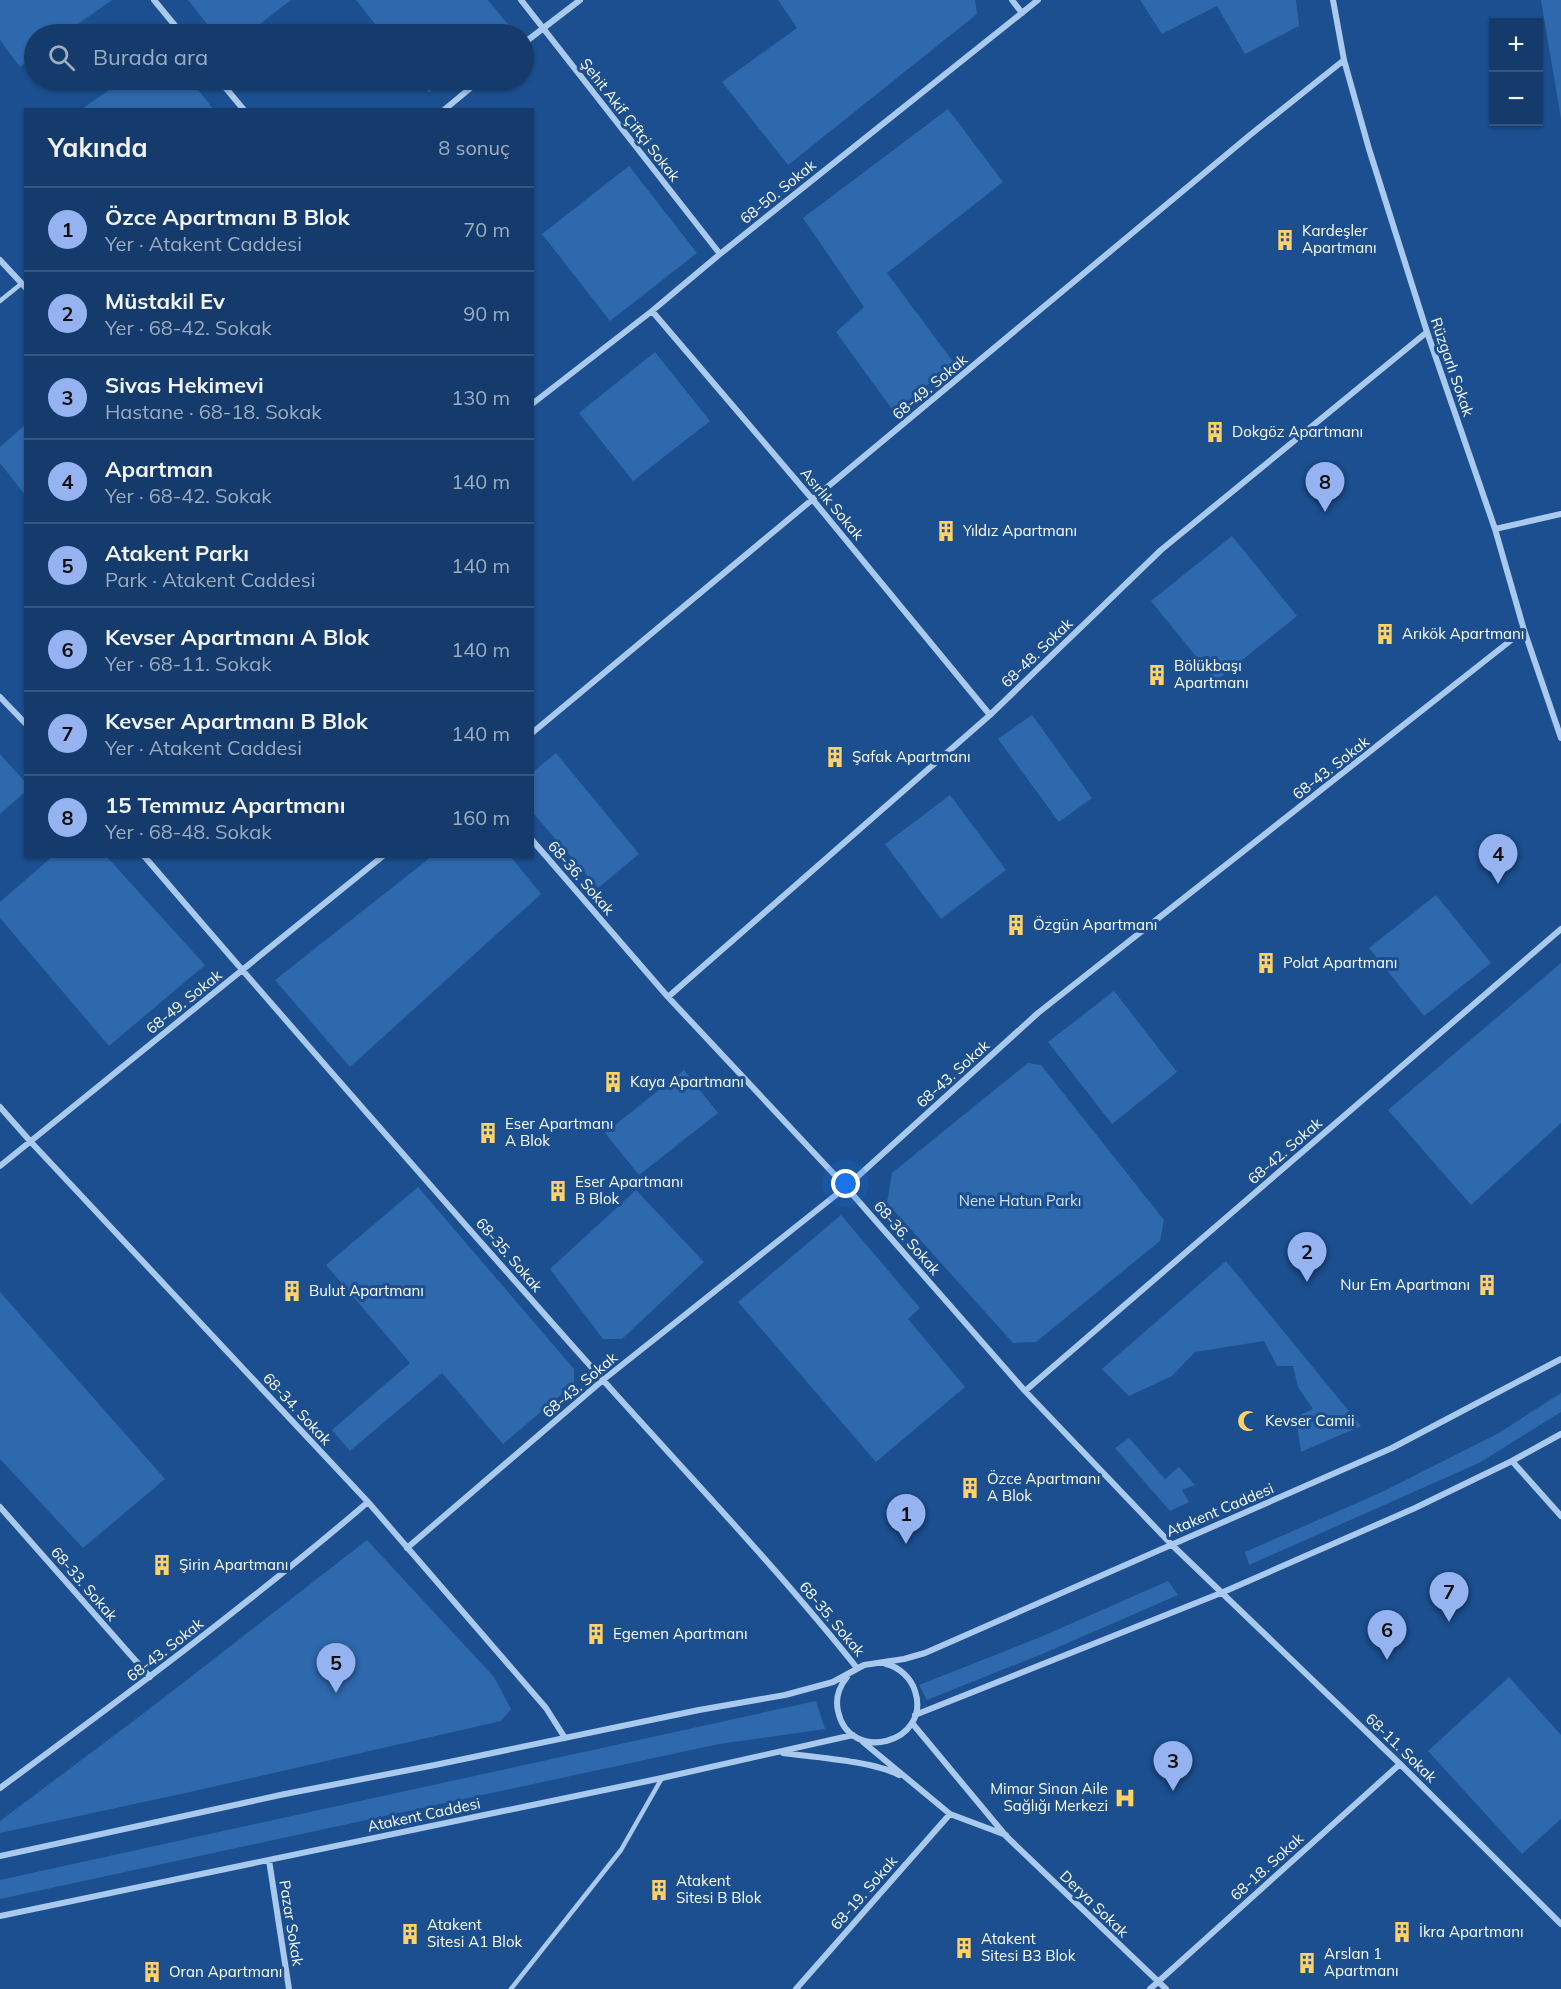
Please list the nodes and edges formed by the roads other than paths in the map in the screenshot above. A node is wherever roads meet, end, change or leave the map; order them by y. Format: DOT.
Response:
graph roads {
  1 [pos="154,0"];
  2 [pos="521,0"];
  3 [pos="580,0"];
  4 [pos="1012,0"];
  5 [pos="1038,0"];
  6 [pos="1333,0"];
  7 [pos="1022,13"];
  8 [pos="174,24"];
  9 [pos="542,27"];
  10 [pos="534,34"];
  11 [pos="1344,60"];
  12 [pos="227,90"];
  13 [pos="468,90"];
  14 [pos="242,108"];
  15 [pos="446,108"];
  16 [pos="720,254"];
  17 [pos="0,260"];
  18 [pos="23,286"];
  19 [pos="0,302"];
  20 [pos="652,311"];
  21 [pos="1427,332"];
  22 [pos="534,402"];
  23 [pos="813,500"];
  24 [pos="1561,514"];
  25 [pos="1495,529"];
  26 [pos="1524,630"];
  27 [pos="0,697"];
  28 [pos="990,716"];
  29 [pos="24,722"];
  30 [pos="534,731"];
  31 [pos="1561,738"];
  32 [pos="534,842"];
  33 [pos="146,858"];
  34 [pos="381,858"];
  35 [pos="1561,929"];
  36 [pos="242,972"];
  37 [pos="668,997"];
  38 [pos="0,1107"];
  39 [pos="30,1142"];
  40 [pos="0,1166"];
  41 [pos="846,1186"];
  42 [pos="1561,1359"];
  43 [pos="603,1380"];
  44 [pos="1025,1390"];
  45 [pos="1561,1434"];
  46 [pos="1512,1461"];
  47 [pos="368,1502"];
  48 [pos="0,1507"];
  49 [pos="1561,1516"];
  50 [pos="1171,1544"];
  51 [pos="407,1548"];
  52 [pos="1221,1593"];
  53 [pos="879,1663"];
  54 [pos="857,1668"];
  55 [pos="850,1673"];
  56 [pos="150,1677"];
  57 [pos="915,1715"];
  58 [pos="912,1724"];
  59 [pos="853,1735"];
  60 [pos="565,1738"];
  61 [pos="861,1740"];
  62 [pos="776,1752"];
  63 [pos="1401,1764"];
  64 [pos="662,1778"];
  65 [pos="911,1782"];
  66 [pos="0,1788"];
  67 [pos="950,1814"];
  68 [pos="1006,1836"];
  69 [pos="0,1856"];
  70 [pos="269,1860"];
  71 [pos="0,1916"];
  72 [pos="1561,1924"];
  73 [pos="1157,1981"];
  74 [pos="289,1989"];
  75 [pos="511,1989"];
  76 [pos="796,1989"];
  77 [pos="1150,1989"];
  78 [pos="1166,1989"];
  1 -- 8 [label="street"];
  2 -- 9 [label="street, Şehit Akif Çiftçi Sokak"];
  3 -- 9 [label="street"];
  4 -- 7 [label="street"];
  5 -- 7 [label="street, 68-50. Sokak"];
  6 -- 11 [label="street, Rüzgarlı Sokak"];
  7 -- 16 [label="street, 68-50. Sokak"];
  9 -- 10 [label="street"];
  9 -- 16 [label="street, Şehit Akif Çiftçi Sokak"];
  11 -- 21 [label="street, Rüzgarlı Sokak"];
  11 -- 23 [label="street, 68-49. Sokak"];
  12 -- 14 [label="street"];
  13 -- 15 [label="street"];
  16 -- 20 [label="street, 68-50. Sokak"];
  17 -- 18 [label="street"];
  18 -- 19 [label="lane"];
  20 -- 22 [label="street, 68-50. Sokak"];
  20 -- 23 [label="street, Asırlık Sokak"];
  21 -- 25 [label="street, Rüzgarlı Sokak"];
  21 -- 28 [label="street, 68-48. Sokak"];
  23 -- 28 [label="street, Asırlık Sokak"];
  23 -- 30 [label="street, 68-49. Sokak"];
  24 -- 25 [label="street"];
  25 -- 26 [label="street, Rüzgarlı Sokak"];
  26 -- 31 [label="street, Rüzgarlı Sokak"];
  26 -- 41 [label="street, 68-43. Sokak"];
  27 -- 29 [label="street"];
  28 -- 37 [label="street, 68-48. Sokak"];
  32 -- 37 [label="street, 68-36. Sokak"];
  33 -- 36 [label="street, 68-35. Sokak"];
  34 -- 36 [label="street, 68-49. Sokak"];
  35 -- 44 [label="street, 68-42. Sokak"];
  36 -- 39 [label="street, 68-49. Sokak"];
  36 -- 43 [label="street, 68-35. Sokak"];
  37 -- 41 [label="street, 68-36. Sokak"];
  38 -- 39 [label="street, 68-34. Sokak"];
  39 -- 40 [label="street, 68-49. Sokak"];
  39 -- 47 [label="street, 68-34. Sokak"];
  41 -- 43 [label="street, 68-43. Sokak"];
  41 -- 44 [label="street, 68-36. Sokak"];
  42 -- 50 [label="street, Atakent Caddesi"];
  43 -- 51 [label="street, 68-43. Sokak"];
  43 -- 54 [label="street, 68-35. Sokak"];
  44 -- 50 [label="street, 68-36. Sokak"];
  45 -- 46 [label="street"];
  46 -- 49 [label="street"];
  46 -- 52 [label="street"];
  47 -- 51 [label="street, 68-34. Sokak"];
  47 -- 56 [label="street, 68-43. Sokak"];
  48 -- 56 [label="street, 68-33. Sokak"];
  50 -- 52 [label="street, 68-36. Sokak"];
  50 -- 53 [label="street, Atakent Caddesi"];
  51 -- 60 [label="street, 68-34. Sokak"];
  52 -- 57 [label="street"];
  52 -- 63 [label="street, 68-11. Sokak"];
  53 -- 54 [label="street, Atakent Caddesi"];
  53 -- 57 [label="street"];
  54 -- 55 [label="street, Atakent Caddesi"];
  55 -- 59 [label="street, Atakent Caddesi"];
  55 -- 60 [label="street, Atakent Caddesi"];
  56 -- 66 [label="street, 68-43. Sokak"];
  57 -- 58 [label="street"];
  58 -- 61 [label="street"];
  58 -- 68 [label="street, Derya Sokak"];
  59 -- 61 [label="street, Atakent Caddesi"];
  59 -- 62 [label="street, Atakent Caddesi"];
  60 -- 69 [label="street, Atakent Caddesi"];
  61 -- 65 [label="street, Derya Sokak"];
  62 -- 64 [label="street, Atakent Caddesi"];
  62 -- 65 [label="street"];
  63 -- 72 [label="street, 68-11. Sokak"];
  63 -- 73 [label="street, 68-18. Sokak"];
  64 -- 70 [label="street, Atakent Caddesi"];
  64 -- 75 [label="lane"];
  65 -- 67 [label="street, Derya Sokak"];
  67 -- 68 [label="street, Derya Sokak"];
  67 -- 76 [label="street, 68-19. Sokak"];
  68 -- 73 [label="street, Derya Sokak"];
  70 -- 71 [label="street, Atakent Caddesi"];
  70 -- 74 [label="street, Pazar Sokak"];
  73 -- 77 [label="street, 68-18. Sokak"];
  73 -- 78 [label="street, Derya Sokak"];
}
